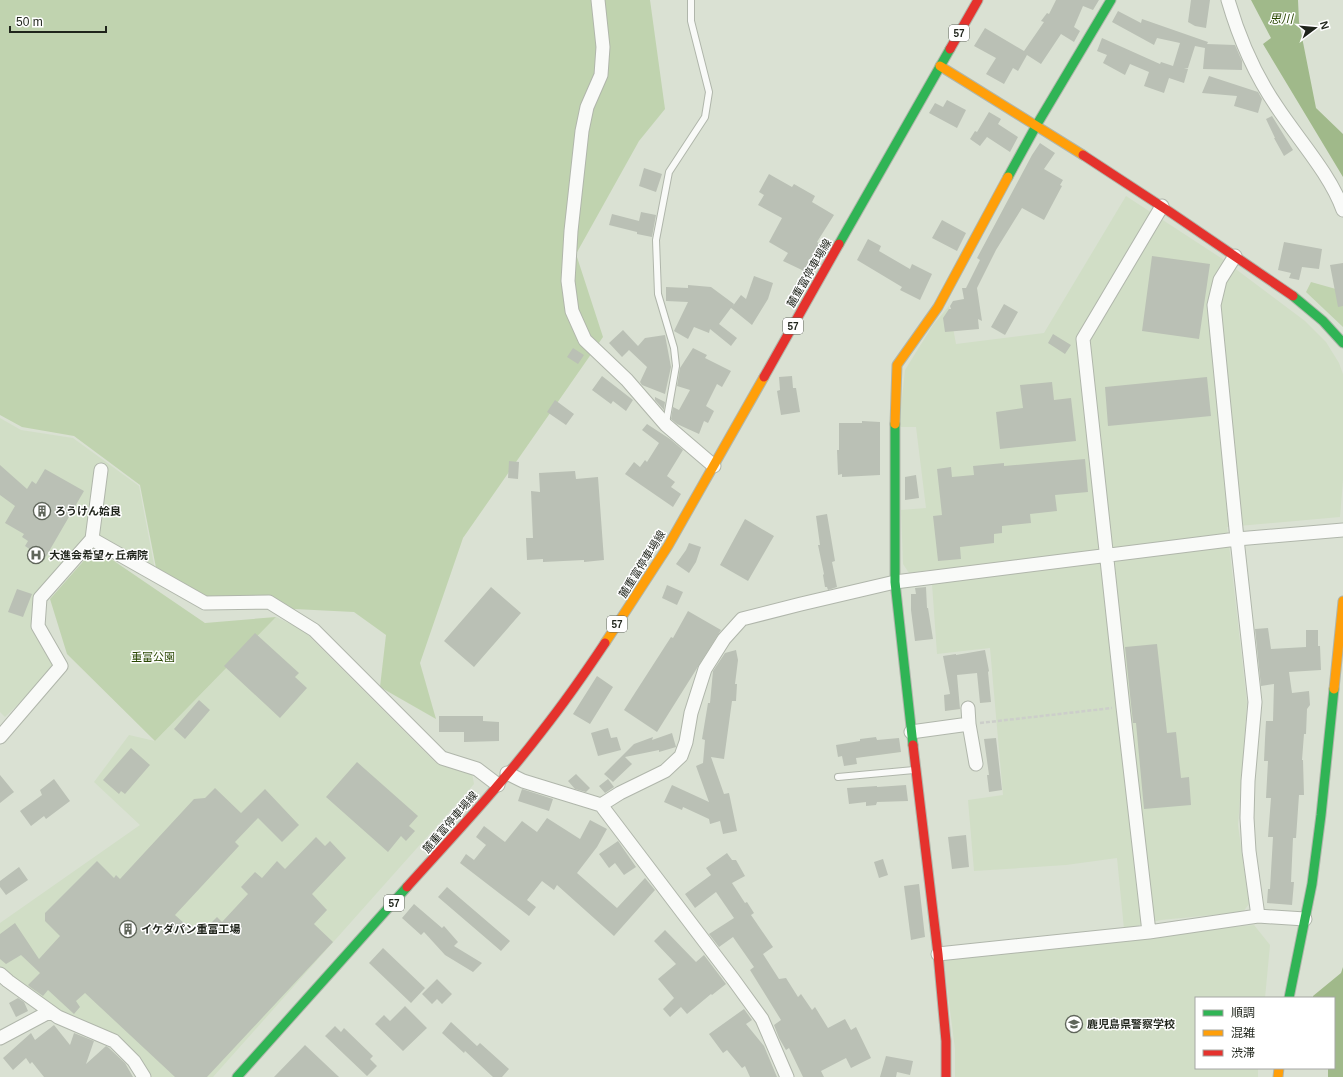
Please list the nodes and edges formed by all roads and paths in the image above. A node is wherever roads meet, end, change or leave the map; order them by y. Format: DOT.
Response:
graph roads {
  1 [pos="598,0"];
  2 [pos="691,0"];
  3 [pos="978,0"];
  4 [pos="1111,0"];
  5 [pos="1227,1"];
  6 [pos="940,66"];
  7 [pos="1036,126"];
  8 [pos="1162,206"];
  9 [pos="1343,210"];
  10 [pos="1235,256"];
  11 [pos="1343,343"];
  12 [pos="666,425"];
  13 [pos="714,466"];
  14 [pos="102,470"];
  15 [pos="1343,530"];
  16 [pos="92,539"];
  17 [pos="1237,539"];
  18 [pos="1107,555"];
  19 [pos="895,582"];
  20 [pos="1343,601"];
  21 [pos="1123,707"];
  22 [pos="968,708"];
  23 [pos="969,724"];
  24 [pos="911,732"];
  25 [pos="0,737"];
  26 [pos="976,764"];
  27 [pos="915,770"];
  28 [pos="507,773"];
  29 [pos="838,777"];
  30 [pos="498,784"];
  31 [pos="601,805"];
  32 [pos="1258,916"];
  33 [pos="1306,919"];
  34 [pos="1149,932"];
  35 [pos="938,954"];
  36 [pos="0,974"];
  37 [pos="1289,997"];
  38 [pos="49,1012"];
  39 [pos="0,1038"];
  40 [pos="144,1077"];
  41 [pos="237,1077"];
  42 [pos="786,1077"];
  43 [pos="946,1077"];
  1 -- 12 [label="street"];
  2 -- 12 [label="lane"];
  3 -- 6 [label="street, 麓重富停車場線 / 57"];
  4 -- 7 [label="street"];
  5 -- 9 [label="street"];
  6 -- 7 [label="street"];
  6 -- 13 [label="street, 麓重富停車場線 / 57"];
  7 -- 8 [label="street"];
  7 -- 19 [label="street"];
  8 -- 10 [label="street"];
  8 -- 18 [label="street"];
  10 -- 11 [label="street"];
  10 -- 17 [label="street"];
  12 -- 13 [label="street"];
  13 -- 28 [label="street, 麓重富停車場線 / 57"];
  14 -- 16 [label="street"];
  15 -- 17 [label="street"];
  16 -- 25 [label="street"];
  16 -- 30 [label="street"];
  17 -- 18 [label="street"];
  17 -- 32 [label="street"];
  18 -- 19 [label="street"];
  18 -- 21 [label="street"];
  19 -- 24 [label="street"];
  19 -- 31 [label="street"];
  20 -- 33 [label="street"];
  21 -- 23 [label="path"];
  21 -- 34 [label="street"];
  22 -- 23 [label="street"];
  23 -- 24 [label="street"];
  23 -- 26 [label="street"];
  24 -- 27 [label="street"];
  27 -- 29 [label="lane"];
  27 -- 35 [label="street"];
  28 -- 30 [label="street, 麓重富停車場線 / 57"];
  28 -- 31 [label="street"];
  30 -- 41 [label="street, 麓重富停車場線 / 57"];
  31 -- 42 [label="street"];
  32 -- 33 [label="street"];
  32 -- 34 [label="street"];
  33 -- 37 [label="street"];
  34 -- 35 [label="street"];
  35 -- 43 [label="street"];
  36 -- 38 [label="street"];
  38 -- 39 [label="street"];
  38 -- 40 [label="street"];
}
